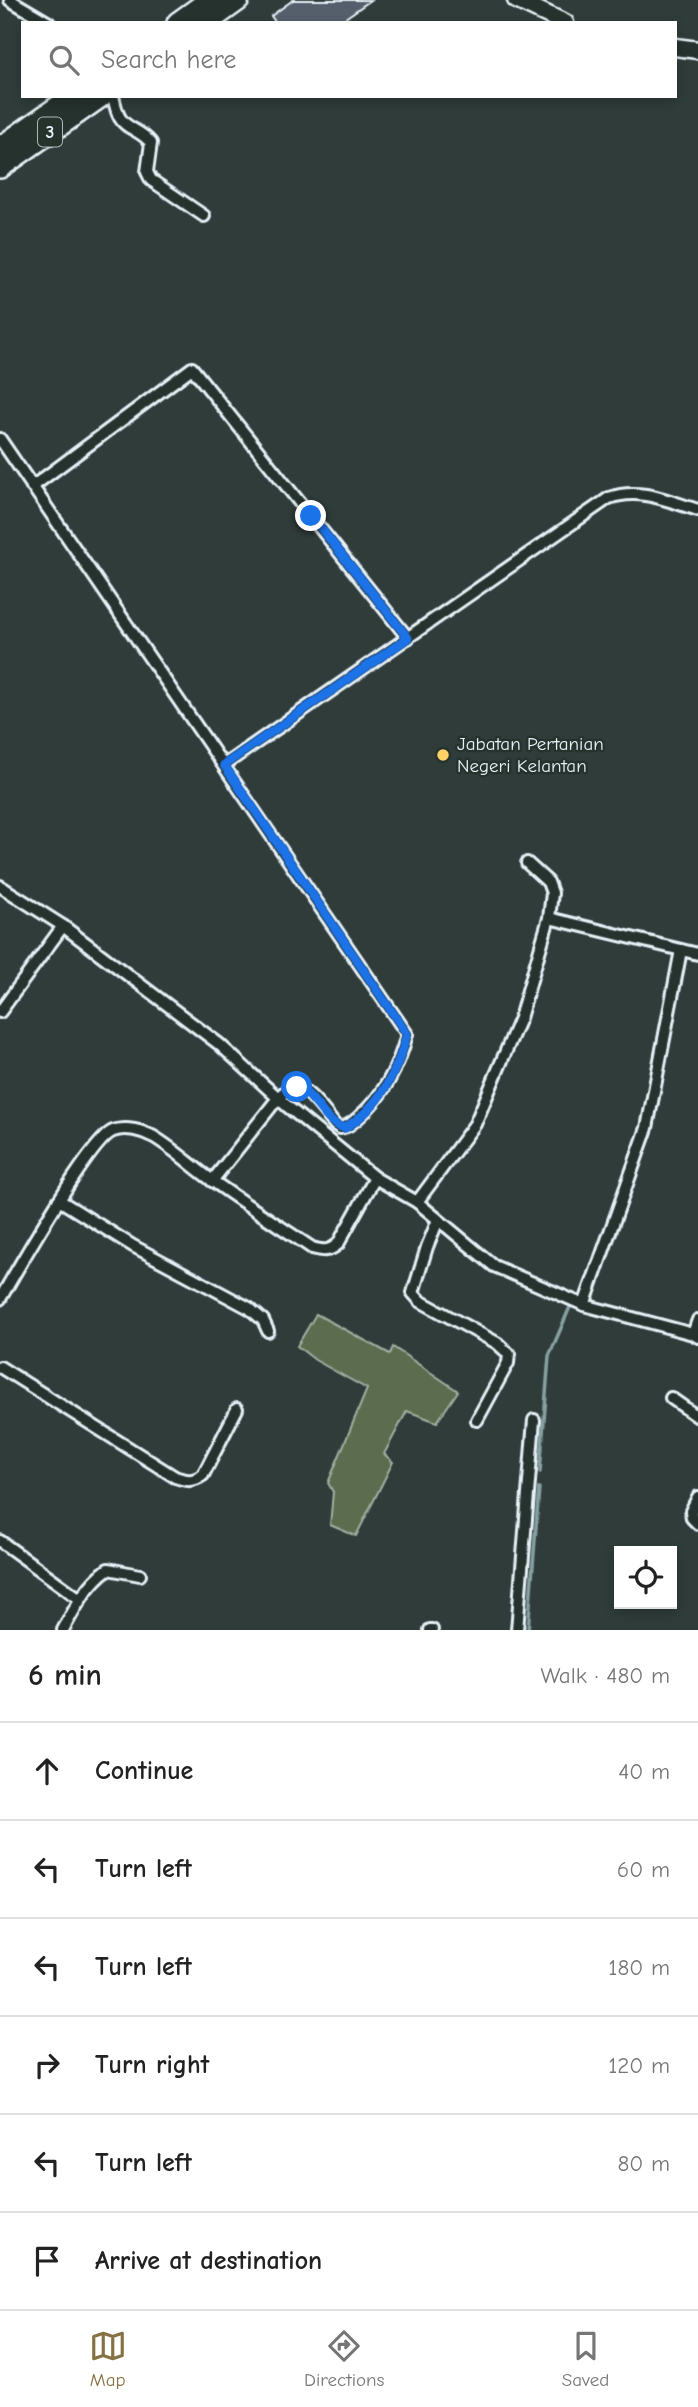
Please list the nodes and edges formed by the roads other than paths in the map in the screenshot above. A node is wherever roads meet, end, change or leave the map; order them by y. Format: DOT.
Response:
graph roads {
  1 [pos="9,0"];
  2 [pos="210,0"];
  3 [pos="238,0"];
  4 [pos="516,0"];
  5 [pos="46,21"];
  6 [pos="181,21"];
  7 [pos="209,21"];
  8 [pos="561,21"];
  9 [pos="677,47"];
  10 [pos="698,50"];
  11 [pos="71,98"];
  12 [pos="98,98"];
  13 [pos="114,98"];
  14 [pos="0,148"];
  15 [pos="0,167"];
  16 [pos="204,216"];
  17 [pos="0,439"];
  18 [pos="32,487"];
  19 [pos="698,510"];
  20 [pos="408,638"];
  21 [pos="224,765"];
  22 [pos="527,863"];
  23 [pos="0,886"];
  24 [pos="549,918"];
  25 [pos="63,926"];
  26 [pos="681,950"];
  27 [pos="698,954"];
  28 [pos="0,1012"];
  29 [pos="278,1098"];
  30 [pos="375,1178"];
  31 [pos="212,1181"];
  32 [pos="59,1200"];
  33 [pos="417,1202"];
  34 [pos="438,1220"];
  35 [pos="0,1299"];
  36 [pos="584,1305"];
  37 [pos="698,1320"];
  38 [pos="268,1331"];
  39 [pos="696,1336"];
  40 [pos="0,1367"];
  41 [pos="671,1398"];
  42 [pos="237,1409"];
  43 [pos="698,1417"];
  44 [pos="477,1420"];
  45 [pos="534,1420"];
  46 [pos="698,1497"];
  47 [pos="698,1524"];
  48 [pos="0,1541"];
  49 [pos="140,1575"];
  50 [pos="80,1599"];
  51 [pos="63,1630"];
  52 [pos="517,1630"];
  1 -- 5 [label="street"];
  2 -- 6 [label="highway"];
  3 -- 7 [label="highway"];
  4 -- 8 [label="main road"];
  9 -- 10 [label="main road"];
  11 -- 14 [label="highway, 3"];
  12 -- 15 [label="highway, 3"];
  13 -- 16 [label="street"];
  17 -- 18 [label="street"];
  18 -- 20 [label="street"];
  18 -- 21 [label="street"];
  19 -- 20 [label="street"];
  20 -- 21 [label="street"];
  21 -- 29 [label="street"];
  22 -- 24 [label="street"];
  23 -- 25 [label="street"];
  24 -- 26 [label="street"];
  24 -- 33 [label="street"];
  25 -- 28 [label="street"];
  25 -- 29 [label="street"];
  26 -- 27 [label="street"];
  26 -- 36 [label="street"];
  29 -- 30 [label="street"];
  29 -- 31 [label="street"];
  30 -- 31 [label="street"];
  30 -- 33 [label="street"];
  31 -- 32 [label="street"];
  32 -- 35 [label="street"];
  32 -- 38 [label="street"];
  33 -- 34 [label="street"];
  34 -- 36 [label="street"];
  34 -- 44 [label="street"];
  36 -- 39 [label="street"];
  37 -- 39 [label="street"];
  40 -- 42 [label="street"];
  41 -- 43 [label="street"];
  45 -- 52 [label="street"];
  46 -- 47 [label="street"];
  48 -- 50 [label="street"];
  49 -- 50 [label="street"];
  50 -- 51 [label="street"];
}
